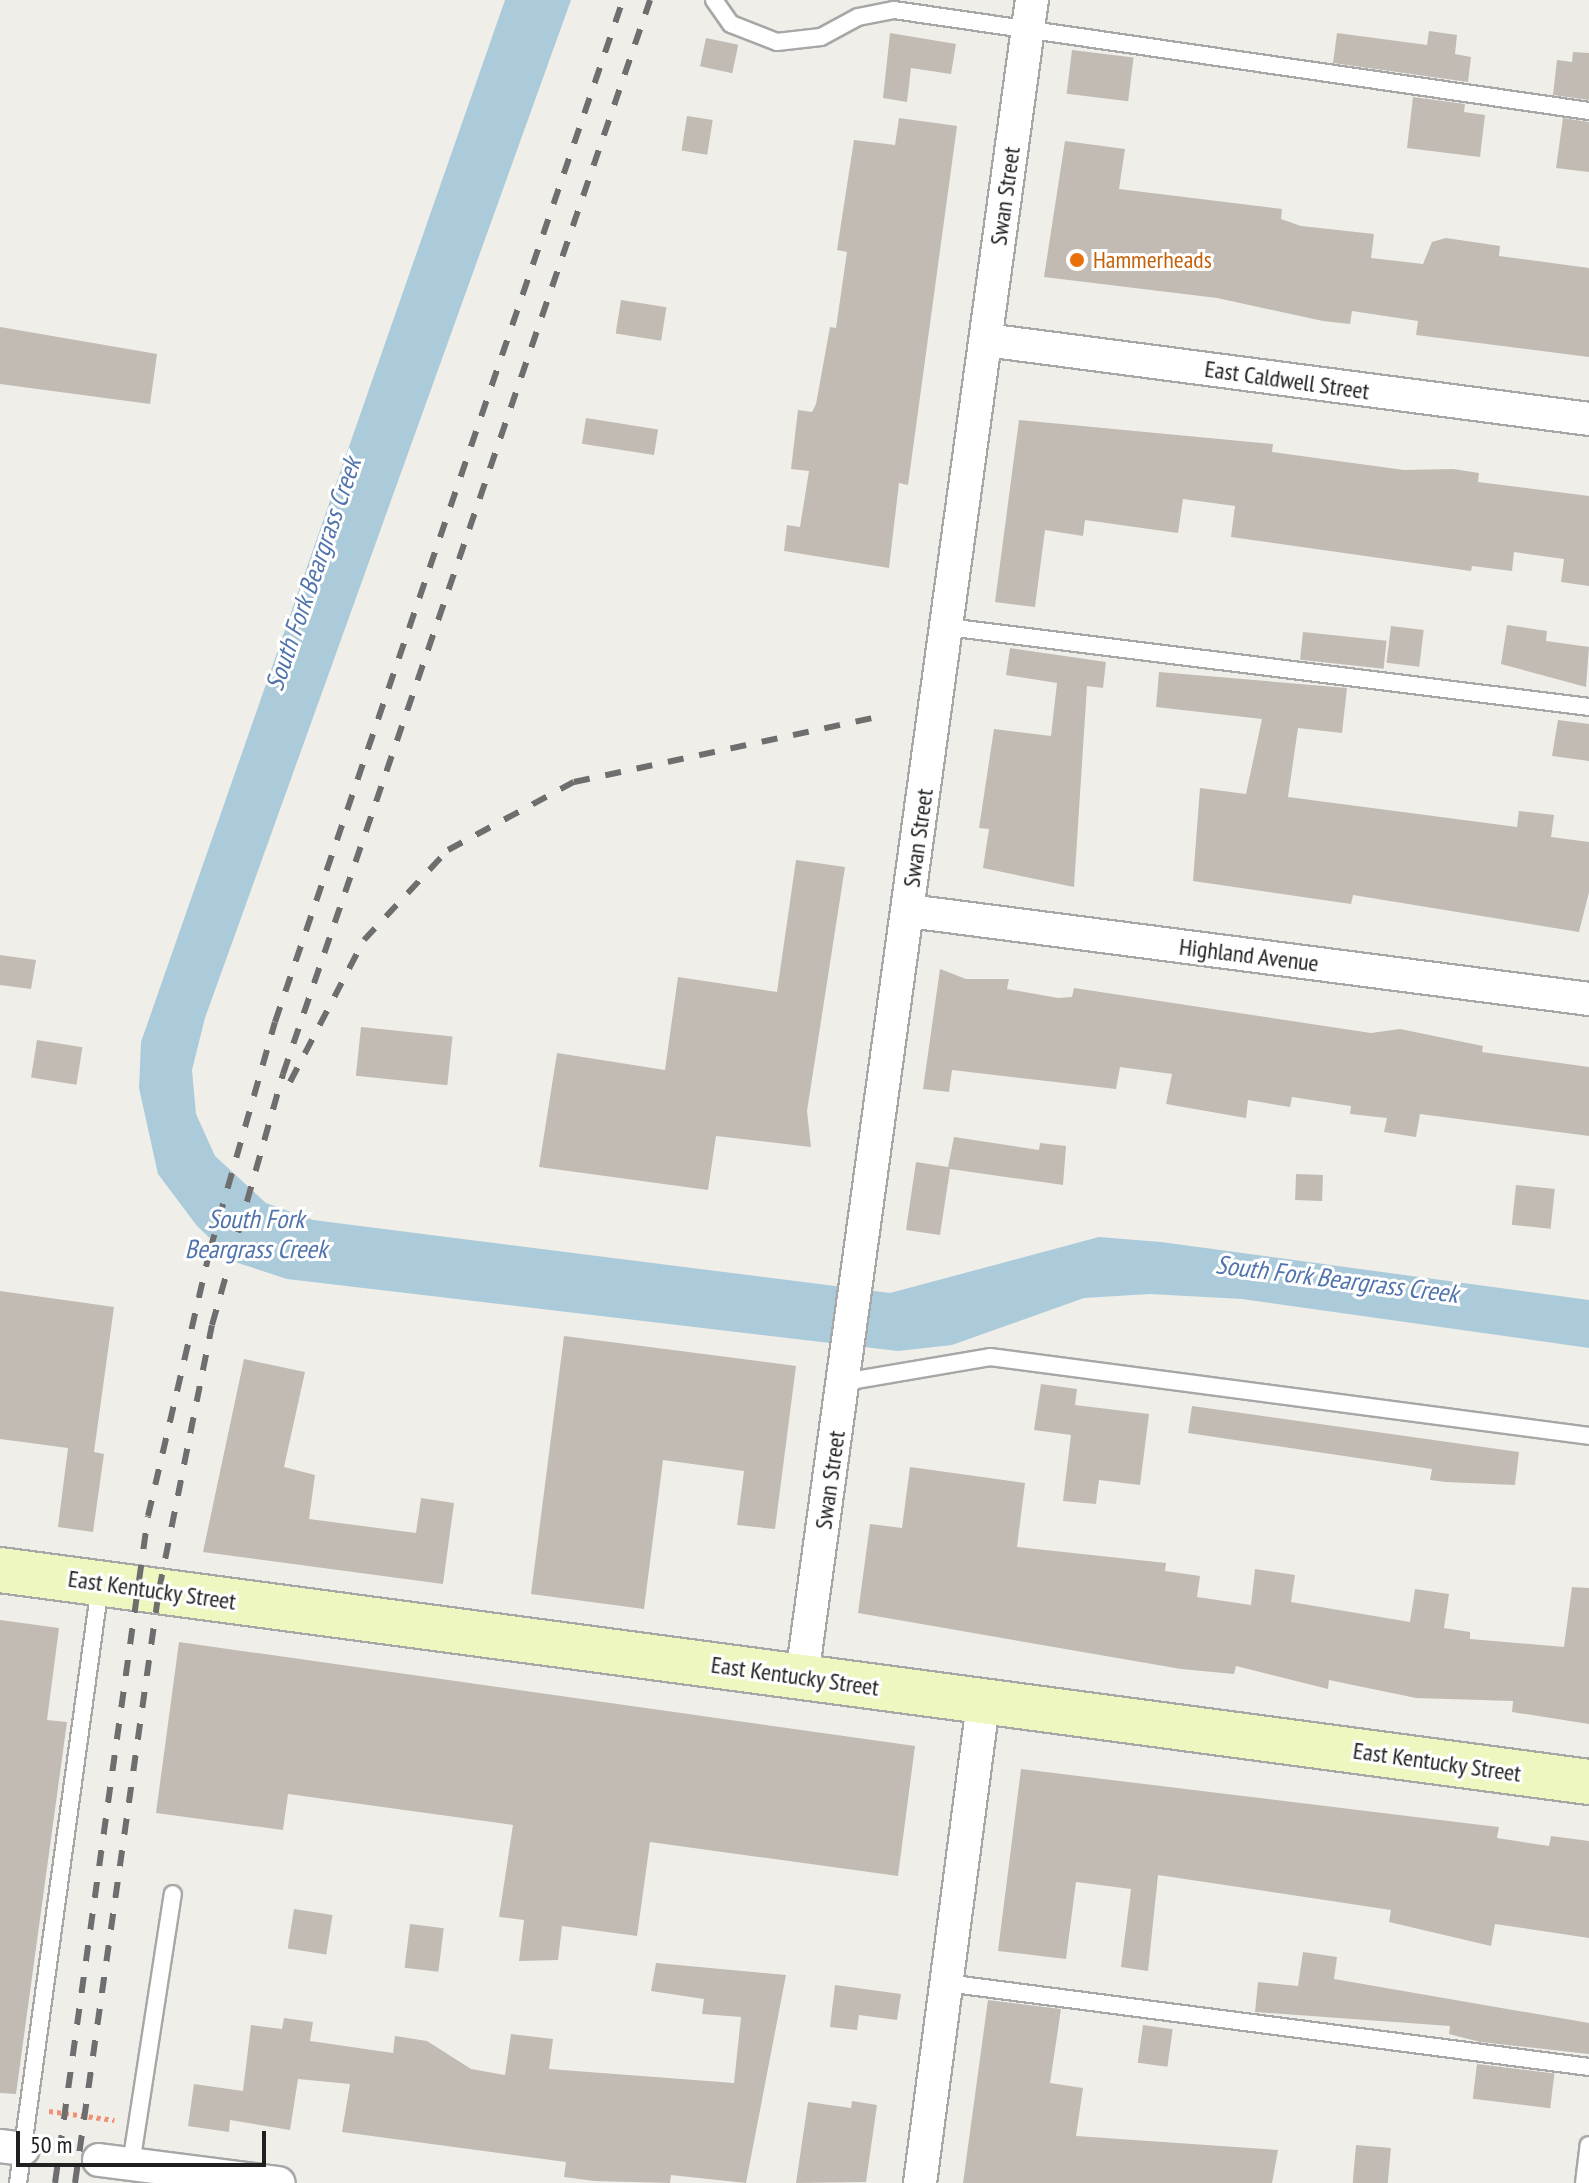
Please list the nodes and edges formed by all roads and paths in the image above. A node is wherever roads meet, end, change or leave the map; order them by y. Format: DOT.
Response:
graph roads {
  1 [pos="714,0"];
  2 [pos="1032,0"];
  3 [pos="1028,32"];
  4 [pos="1589,111"];
  5 [pos="986,340"];
  6 [pos="1589,419"];
  7 [pos="947,627"];
  8 [pos="1589,707"];
  9 [pos="909,911"];
  10 [pos="1589,999"];
  11 [pos="845,1369"];
  12 [pos="1589,1436"];
  13 [pos="0,1570"];
  14 [pos="100,1582"];
  15 [pos="802,1676"];
  16 [pos="983,1702"];
  17 [pos="1589,1782"];
  18 [pos="173,1894"];
  19 [pos="946,1983"];
  20 [pos="1589,2067"];
  21 [pos="28,2108"];
  22 [pos="141,2123"];
  23 [pos="1589,2145"];
  24 [pos="11,2148"];
  25 [pos="99,2160"];
  26 [pos="131,2164"];
  27 [pos="18,2183"];
  28 [pos="279,2183"];
  29 [pos="920,2183"];
  30 [pos="1584,2183"];
  1 -- 3 [label="lane"];
  2 -- 3 [label="street, Swan Street"];
  3 -- 4 [label="lane"];
  3 -- 5 [label="street, Swan Street"];
  5 -- 6 [label="street, East Caldwell Street"];
  5 -- 7 [label="street, Swan Street"];
  7 -- 8 [label="lane"];
  7 -- 9 [label="street, Swan Street"];
  9 -- 10 [label="street, Highland Avenue"];
  9 -- 11 [label="street, Swan Street"];
  11 -- 12 [label="lane"];
  11 -- 15 [label="street, Swan Street"];
  13 -- 14 [label="street, East Kentucky Street"];
  14 -- 15 [label="street, East Kentucky Street"];
  14 -- 21 [label="lane"];
  15 -- 16 [label="street, East Kentucky Street"];
  16 -- 17 [label="street, East Kentucky Street"];
  16 -- 19 [label="street"];
  18 -- 22 [label="lane"];
  19 -- 20 [label="lane"];
  19 -- 29 [label="street"];
  21 -- 22 [label="path"];
  21 -- 24 [label="lane"];
  22 -- 26 [label="lane"];
  23 -- 30 [label="lane"];
  24 -- 27 [label="lane"];
  25 -- 26 [label="street"];
  26 -- 28 [label="street"];
}
